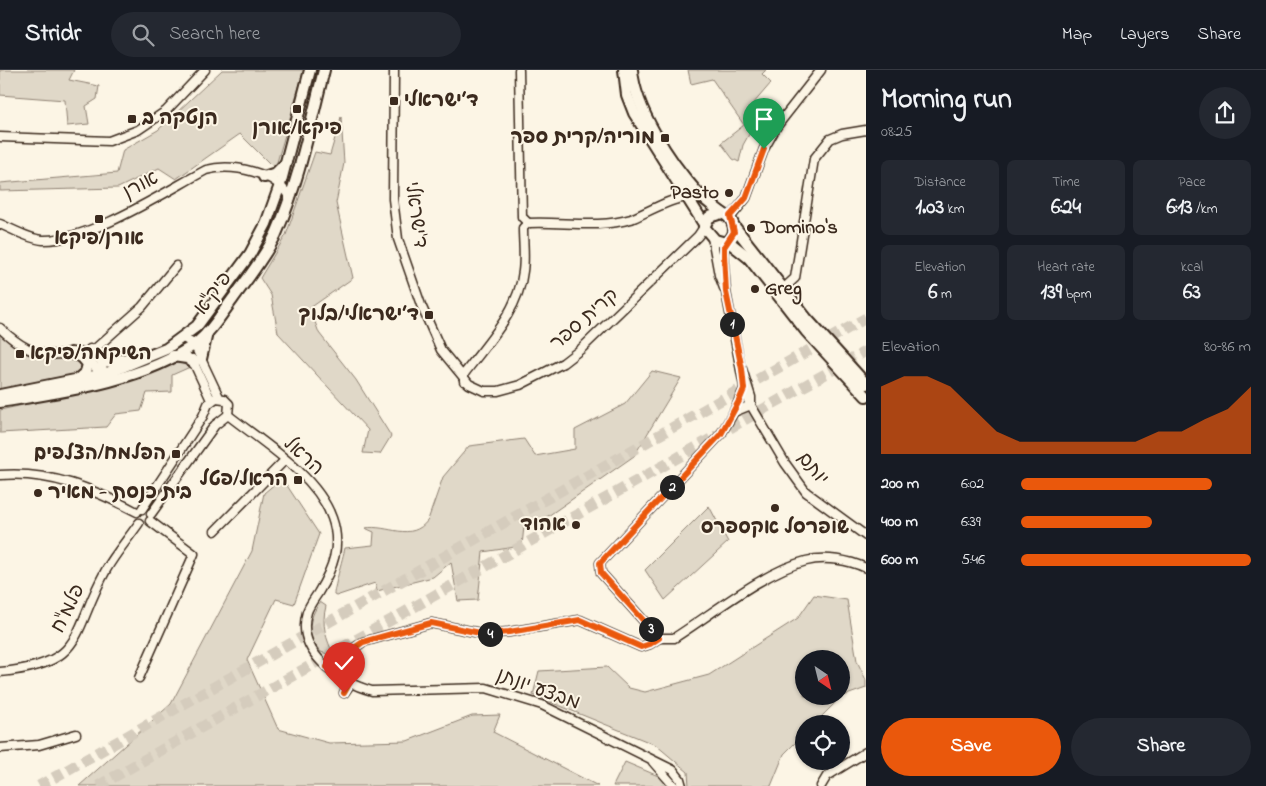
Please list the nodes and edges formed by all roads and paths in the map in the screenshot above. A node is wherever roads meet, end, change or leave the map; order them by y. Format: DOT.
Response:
graph roads {
  1 [pos="205,70"];
  2 [pos="310,70"];
  3 [pos="324,70"];
  4 [pos="394,70"];
  5 [pos="519,70"];
  6 [pos="624,70"];
  7 [pos="632,70"];
  8 [pos="821,70"];
  9 [pos="866,130"];
  10 [pos="0,137"];
  11 [pos="286,164"];
  12 [pos="264,177"];
  13 [pos="280,185"];
  14 [pos="688,198"];
  15 [pos="290,199"];
  16 [pos="729,219"];
  17 [pos="528,223"];
  18 [pos="0,224"];
  19 [pos="704,225"];
  20 [pos="712,237"];
  21 [pos="728,242"];
  22 [pos="176,266"];
  23 [pos="784,288"];
  24 [pos="726,292"];
  25 [pos="0,328"];
  26 [pos="208,331"];
  27 [pos="184,338"];
  28 [pos="191,346"];
  29 [pos="36,352"];
  30 [pos="91,352"];
  31 [pos="71,353"];
  32 [pos="155,354"];
  33 [pos="172,356"];
  34 [pos="101,360"];
  35 [pos="198,361"];
  36 [pos="742,369"];
  37 [pos="103,377"];
  38 [pos="73,381"];
  39 [pos="464,381"];
  40 [pos="866,384"];
  41 [pos="744,389"];
  42 [pos="0,395"];
  43 [pos="866,396"];
  44 [pos="215,399"];
  45 [pos="0,402"];
  46 [pos="751,405"];
  47 [pos="207,409"];
  48 [pos="734,412"];
  49 [pos="224,417"];
  50 [pos="285,460"];
  51 [pos="0,475"];
  52 [pos="139,510"];
  53 [pos="151,518"];
  54 [pos="139,523"];
  55 [pos="215,531"];
  56 [pos="866,536"];
  57 [pos="336,538"];
  58 [pos="866,568"];
  59 [pos="659,638"];
  60 [pos="327,667"];
  61 [pos="0,672"];
  62 [pos="139,678"];
  63 [pos="350,682"];
  64 [pos="344,693"];
  65 [pos="76,734"];
  66 [pos="0,748"];
  67 [pos="866,752"];
  68 [pos="648,757"];
  69 [pos="674,786"];
  70 [pos="682,786"];
  71 [pos="821,786"];
  1 -- 10 [label="street"];
  2 -- 11 [label="main road, פיק\"א"];
  3 -- 15 [label="main road, פיק\"א"];
  4 -- 39 [label="street, ד'ישראלי"];
  5 -- 17 [label="street"];
  6 -- 14 [label="main road"];
  7 -- 16 [label="main road"];
  8 -- 16 [label="street"];
  9 -- 23 [label="street"];
  11 -- 12 [label="main road"];
  11 -- 13 [label="main road, פיק\"א"];
  12 -- 13 [label="street, אורן"];
  12 -- 18 [label="street, אורן"];
  13 -- 15 [label="street, אורן"];
  13 -- 27 [label="main road, פיק\"א"];
  14 -- 17 [label="street"];
  14 -- 19 [label="main road"];
  15 -- 26 [label="main road, פיק\"א"];
  16 -- 19 [label="main road"];
  16 -- 21 [label="main road"];
  16 -- 23 [label="main road"];
  17 -- 39 [label="street"];
  19 -- 20 [label="main road"];
  19 -- 39 [label="street, קרית ספר"];
  20 -- 21 [label="main road"];
  20 -- 24 [label="street, יותם"];
  21 -- 24 [label="street, יותם"];
  21 -- 43 [label="main road"];
  22 -- 30 [label="street"];
  23 -- 40 [label="main road"];
  24 -- 36 [label="street, יותם"];
  25 -- 29 [label="street"];
  26 -- 28 [label="main road, פיק\"א"];
  26 -- 35 [label="main road"];
  27 -- 28 [label="street"];
  27 -- 32 [label="main road, פיק\"א"];
  28 -- 33 [label="main road, פיק\"א"];
  28 -- 35 [label="street"];
  29 -- 30 [label="street"];
  29 -- 31 [label="street"];
  30 -- 31 [label="street"];
  30 -- 34 [label="street"];
  30 -- 37 [label="street"];
  31 -- 38 [label="main road"];
  32 -- 34 [label="main road"];
  32 -- 37 [label="main road, פיק\"א"];
  33 -- 35 [label="main road"];
  33 -- 37 [label="main road, פיק\"א"];
  34 -- 37 [label="street"];
  35 -- 44 [label="street"];
  36 -- 41 [label="street, יותם"];
  36 -- 46 [label="street, יותם"];
  37 -- 38 [label="main road, פיק\"א"];
  37 -- 45 [label="main road, פיק\"א"];
  38 -- 42 [label="main road, פיק\"א"];
  41 -- 46 [label="street, יותם"];
  41 -- 48 [label="street"];
  44 -- 47 [label="street"];
  44 -- 49 [label="street"];
  46 -- 48 [label="street"];
  46 -- 56 [label="street, יותם"];
  47 -- 49 [label="street, הראל"];
  47 -- 52 [label="street"];
  48 -- 59 [label="street"];
  49 -- 50 [label="street, הראל"];
  49 -- 53 [label="street"];
  50 -- 55 [label="street"];
  50 -- 57 [label="street, הראל"];
  51 -- 52 [label="street"];
  52 -- 53 [label="street"];
  52 -- 54 [label="street"];
  53 -- 54 [label="street"];
  53 -- 62 [label="street"];
  54 -- 61 [label="street, פלמ\"ח"];
  57 -- 60 [label="street, מבצע יונתן"];
  58 -- 59 [label="street"];
  59 -- 60 [label="street"];
  60 -- 63 [label="street, מבצע יונתן"];
  63 -- 64 [label="street"];
  63 -- 68 [label="street, מבצע יונתן"];
  65 -- 66 [label="street"];
  67 -- 71 [label="street"];
  68 -- 69 [label="street, מבצע יונתן"];
  68 -- 70 [label="street, מבצע יונתן"];
}
